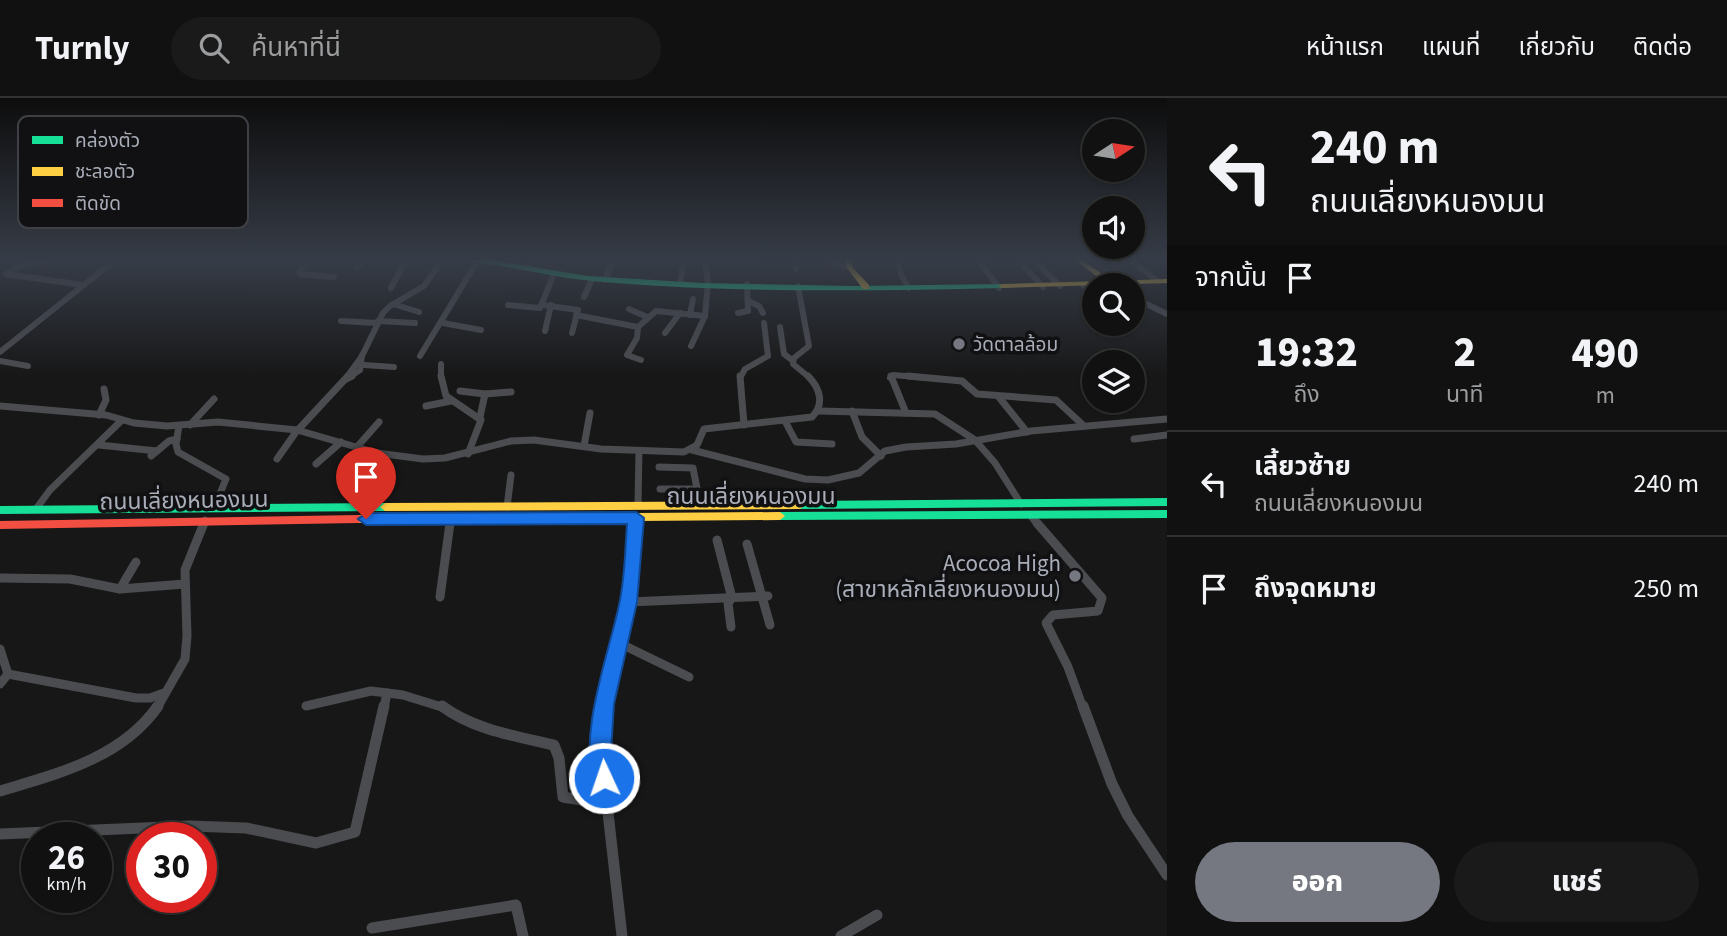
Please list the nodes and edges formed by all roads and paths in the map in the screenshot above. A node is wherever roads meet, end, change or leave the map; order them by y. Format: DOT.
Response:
graph roads {
  1 [pos="67,299"];
  2 [pos="402,299"];
  3 [pos="461,299"];
  4 [pos="545,299"];
  5 [pos="692,299"];
  6 [pos="707,299"];
  7 [pos="800,299"];
  8 [pos="748,301"];
  9 [pos="1145,303"];
  10 [pos="393,304"];
  11 [pos="508,305"];
  12 [pos="543,305"];
  13 [pos="551,306"];
  14 [pos="629,309"];
  15 [pos="419,312"];
  16 [pos="680,313"];
  17 [pos="738,313"];
  18 [pos="763,313"];
  19 [pos="1167,314"];
  20 [pos="576,315"];
  21 [pos="690,315"];
  22 [pos="705,316"];
  23 [pos="647,317"];
  24 [pos="341,321"];
  25 [pos="377,322"];
  26 [pos="415,323"];
  27 [pos="443,323"];
  28 [pos="764,323"];
  29 [pos="638,327"];
  30 [pos="780,327"];
  31 [pos="481,330"];
  32 [pos="545,331"];
  33 [pos="572,333"];
  34 [pos="665,333"];
  35 [pos="691,346"];
  36 [pos="0,352"];
  37 [pos="362,355"];
  38 [pos="420,355"];
  39 [pos="641,360"];
  40 [pos="792,360"];
  41 [pos="0,361"];
  42 [pos="441,364"];
  43 [pos="364,365"];
  44 [pos="27,366"];
  45 [pos="394,367"];
  46 [pos="344,381"];
  47 [pos="104,389"];
  48 [pos="460,391"];
  49 [pos="511,392"];
  50 [pos="485,394"];
  51 [pos="998,396"];
  52 [pos="214,399"];
  53 [pos="452,401"];
  54 [pos="0,406"];
  55 [pos="426,406"];
  56 [pos="819,411"];
  57 [pos="852,411"];
  58 [pos="590,413"];
  59 [pos="906,413"];
  60 [pos="99,415"];
  61 [pos="480,417"];
  62 [pos="1167,419"];
  63 [pos="121,421"];
  64 [pos="786,421"];
  65 [pos="379,422"];
  66 [pos="190,425"];
  67 [pos="744,425"];
  68 [pos="179,426"];
  69 [pos="1084,426"];
  70 [pos="297,430"];
  71 [pos="1027,432"];
  72 [pos="1167,435"];
  73 [pos="177,439"];
  74 [pos="1134,439"];
  75 [pos="978,440"];
  76 [pos="341,442"];
  77 [pos="832,444"];
  78 [pos="99,445"];
  79 [pos="584,446"];
  80 [pos="358,447"];
  81 [pos="692,450"];
  82 [pos="639,451"];
  83 [pos="468,454"];
  84 [pos="881,456"];
  85 [pos="277,459"];
  86 [pos="316,464"];
  87 [pos="659,467"];
  88 [pos="511,475"];
  89 [pos="660,489"];
  90 [pos="697,489"];
  91 [pos="1167,502"];
  92 [pos="638,504"];
  93 [pos="700,504"];
  94 [pos="790,504"];
  95 [pos="1021,504"];
  96 [pos="507,507"];
  97 [pos="214,508"];
  98 [pos="36,509"];
  99 [pos="1,510"];
  100 [pos="1167,514"];
  101 [pos="1030,515"];
  102 [pos="795,517"];
  103 [pos="636,518"];
  104 [pos="451,519"];
  105 [pos="205,520"];
  106 [pos="0,525"];
  107 [pos="717,540"];
  108 [pos="747,544"];
  109 [pos="136,562"];
  110 [pos="0,578"];
  111 [pos="185,584"];
  112 [pos="120,589"];
  113 [pos="440,597"];
  114 [pos="765,597"];
  115 [pos="732,598"];
  116 [pos="629,602"];
  117 [pos="770,625"];
  118 [pos="731,627"];
  119 [pos="620,643"];
  120 [pos="0,649"];
  121 [pos="8,674"];
  122 [pos="689,677"];
  123 [pos="0,684"];
  124 [pos="164,693"];
  125 [pos="387,693"];
  126 [pos="306,706"];
  127 [pos="0,791"];
  128 [pos="606,804"];
  129 [pos="0,834"];
  130 [pos="1167,875"];
  131 [pos="877,915"];
  132 [pos="372,928"];
  133 [pos="523,936"];
  134 [pos="622,936"];
  135 [pos="841,936"];
  1 -- 36 [label="street"];
  2 -- 10 [label="street"];
  3 -- 27 [label="street"];
  4 -- 12 [label="street"];
  5 -- 21 [label="street"];
  6 -- 22 [label="street"];
  7 -- 40 [label="street"];
  8 -- 17 [label="street"];
  8 -- 18 [label="street"];
  9 -- 19 [label="street"];
  10 -- 15 [label="street"];
  10 -- 25 [label="street"];
  11 -- 12 [label="street"];
  12 -- 13 [label="street"];
  13 -- 20 [label="street"];
  13 -- 32 [label="street"];
  14 -- 23 [label="street"];
  16 -- 21 [label="street"];
  16 -- 23 [label="street"];
  16 -- 34 [label="street"];
  20 -- 29 [label="street"];
  20 -- 33 [label="street"];
  21 -- 22 [label="street"];
  22 -- 35 [label="street"];
  23 -- 29 [label="street"];
  24 -- 25 [label="street"];
  25 -- 26 [label="street"];
  25 -- 37 [label="street"];
  27 -- 31 [label="street"];
  27 -- 38 [label="street"];
  28 -- 67 [label="street"];
  29 -- 39 [label="street"];
  30 -- 40 [label="street"];
  37 -- 43 [label="street"];
  37 -- 46 [label="street"];
  40 -- 56 [label="street"];
  41 -- 44 [label="street"];
  42 -- 53 [label="street"];
  43 -- 45 [label="street"];
  43 -- 46 [label="street"];
  46 -- 70 [label="street"];
  47 -- 60 [label="street"];
  48 -- 50 [label="street"];
  49 -- 50 [label="street"];
  50 -- 61 [label="street"];
  51 -- 59 [label="street"];
  51 -- 69 [label="street"];
  51 -- 71 [label="street"];
  52 -- 66 [label="street"];
  53 -- 55 [label="street"];
  53 -- 61 [label="street"];
  54 -- 60 [label="street"];
  56 -- 57 [label="street"];
  56 -- 64 [label="street"];
  57 -- 59 [label="street"];
  57 -- 84 [label="street"];
  58 -- 79 [label="street"];
  59 -- 75 [label="street"];
  60 -- 63 [label="street"];
  61 -- 83 [label="street"];
  62 -- 69 [label="street"];
  63 -- 68 [label="street"];
  63 -- 78 [label="street"];
  64 -- 67 [label="street"];
  64 -- 77 [label="street"];
  65 -- 80 [label="street"];
  66 -- 68 [label="street"];
  66 -- 70 [label="street"];
  67 -- 81 [label="street"];
  68 -- 73 [label="street"];
  69 -- 71 [label="street"];
  70 -- 76 [label="street"];
  70 -- 85 [label="street"];
  71 -- 75 [label="street"];
  72 -- 74 [label="street"];
  73 -- 78 [label="street"];
  73 -- 97 [label="street"];
  75 -- 84 [label="street"];
  75 -- 95 [label="street"];
  76 -- 80 [label="street"];
  76 -- 86 [label="street"];
  78 -- 98 [label="street"];
  79 -- 82 [label="street"];
  79 -- 83 [label="street"];
  80 -- 83 [label="street"];
  81 -- 82 [label="street"];
  81 -- 84 [label="street"];
  82 -- 92 [label="street"];
  87 -- 90 [label="street"];
  88 -- 96 [label="street"];
  89 -- 90 [label="street"];
  90 -- 93 [label="street"];
  91 -- 95 [label="main road, ถนนเลี่ยงหนองมน"];
  92 -- 93 [label="main road, ถนนเลี่ยงหนองมน"];
  92 -- 96 [label="main road, ถนนเลี่ยงหนองมน"];
  93 -- 94 [label="main road, ถนนเลี่ยงหนองมน"];
  94 -- 95 [label="main road, ถนนเลี่ยงหนองมน"];
  94 -- 102 [label="main road"];
  96 -- 97 [label="main road, ถนนเลี่ยงหนองมน"];
  97 -- 98 [label="main road, ถนนเลี่ยงหนองมน"];
  98 -- 99 [label="main road, ถนนเลี่ยงหนองมน"];
  100 -- 101 [label="main road, ถนนเลี่ยงหนองมน"];
  101 -- 102 [label="main road, ถนนเลี่ยงหนองมน"];
  101 -- 130 [label="street"];
  102 -- 103 [label="main road, ถนนเลี่ยงหนองมน"];
  103 -- 104 [label="main road, ถนนเลี่ยงหนองมน"];
  103 -- 116 [label="street"];
  104 -- 105 [label="main road, ถนนเลี่ยงหนองมน"];
  104 -- 113 [label="street"];
  105 -- 106 [label="main road, ถนนเลี่ยงหนองมน"];
  105 -- 111 [label="street"];
  107 -- 115 [label="street"];
  108 -- 114 [label="street"];
  109 -- 112 [label="street"];
  110 -- 112 [label="street"];
  111 -- 112 [label="street"];
  111 -- 124 [label="street"];
  114 -- 115 [label="street"];
  114 -- 117 [label="street"];
  115 -- 116 [label="street"];
  115 -- 118 [label="street"];
  116 -- 119 [label="street"];
  119 -- 122 [label="street"];
  119 -- 128 [label="street"];
  120 -- 121 [label="street"];
  121 -- 123 [label="street"];
  121 -- 124 [label="street"];
  124 -- 127 [label="street"];
  125 -- 126 [label="street"];
  125 -- 128 [label="street"];
  125 -- 129 [label="street"];
  128 -- 134 [label="street"];
  131 -- 135 [label="street"];
  132 -- 133 [label="street"];
}
